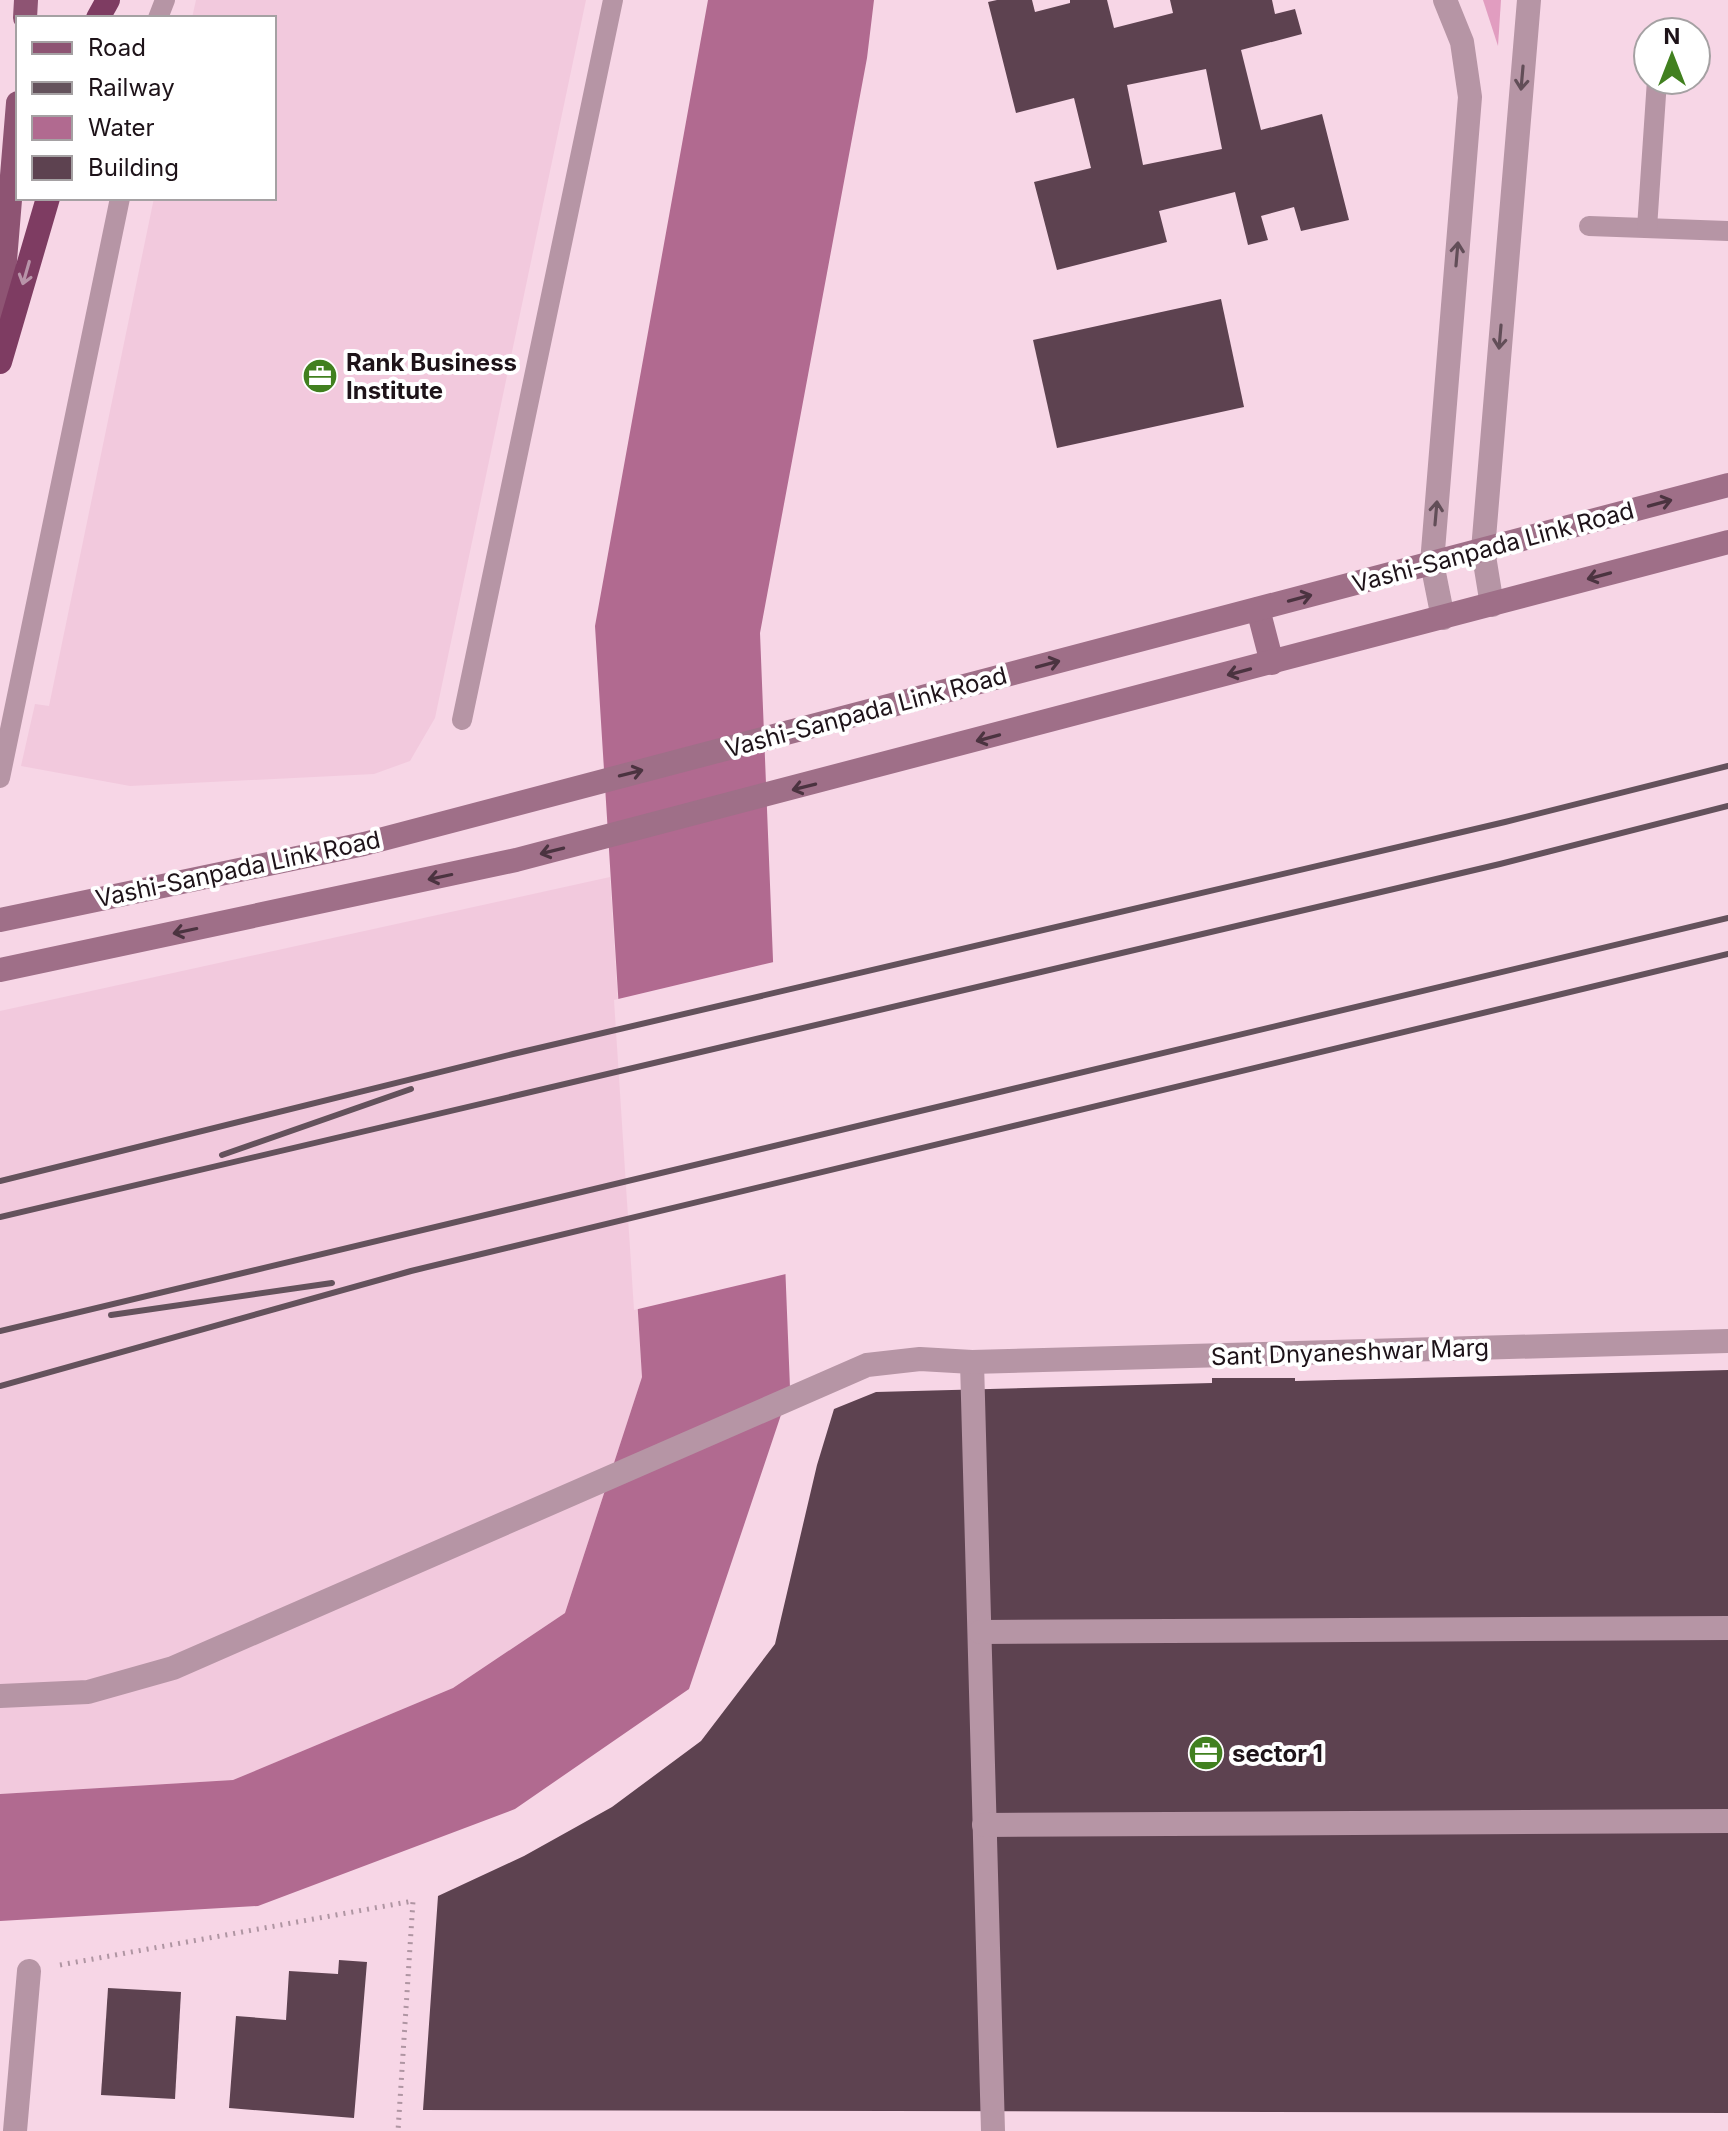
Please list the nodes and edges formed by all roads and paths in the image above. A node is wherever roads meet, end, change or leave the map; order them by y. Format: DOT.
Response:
graph roads {
  1 [pos="613,0"];
  2 [pos="1445,0"];
  3 [pos="1529,0"];
  4 [pos="1656,96"];
  5 [pos="16,127"];
  6 [pos="47,200"];
  7 [pos="120,200"];
  8 [pos="1589,226"];
  9 [pos="1647,228"];
  10 [pos="1728,231"];
  11 [pos="0,321"];
  12 [pos="0,362"];
  13 [pos="1728,485"];
  14 [pos="1728,542"];
  15 [pos="1483,550"];
  16 [pos="1432,563"];
  17 [pos="1492,605"];
  18 [pos="1258,609"];
  19 [pos="1443,618"];
  20 [pos="1272,663"];
  21 [pos="462,720"];
  22 [pos="0,778"];
  23 [pos="0,920"];
  24 [pos="0,970"];
  25 [pos="1728,1341"];
  26 [pos="972,1362"];
  27 [pos="1728,1628"];
  28 [pos="980,1632"];
  29 [pos="0,1696"];
  30 [pos="1728,1821"];
  31 [pos="984,1825"];
  32 [pos="29,1971"];
  33 [pos="15,2131"];
  34 [pos="398,2131"];
  35 [pos="993,2131"];
  1 -- 21 [label="lane"];
  16 -- 2 [label="street, one-way"];
  3 -- 15 [label="street, one-way"];
  4 -- 9 [label="lane"];
  5 -- 11 [label="main road"];
  6 -- 12 [label="highway, one-way"];
  7 -- 22 [label="lane"];
  8 -- 9 [label="lane"];
  9 -- 10 [label="lane"];
  15 -- 13 [label="main road, Vashi-Sanpada Link Road, one-way"];
  14 -- 17 [label="main road, Vashi-Sanpada Link Road, one-way"];
  15 -- 16 [label="main road, Vashi-Sanpada Link Road"];
  15 -- 17 [label="street"];
  18 -- 16 [label="main road, Vashi-Sanpada Link Road, one-way"];
  16 -- 19 [label="street"];
  17 -- 19 [label="main road, Vashi-Sanpada Link Road"];
  18 -- 20 [label="main road"];
  23 -- 18 [label="main road, Vashi-Sanpada Link Road, one-way"];
  19 -- 20 [label="main road, Vashi-Sanpada Link Road"];
  20 -- 24 [label="main road, Vashi-Sanpada Link Road, one-way"];
  25 -- 26 [label="street, Sant Dnyaneshwar Marg"];
  26 -- 28 [label="street"];
  26 -- 29 [label="street, Sant Dnyaneshwar Marg"];
  27 -- 28 [label="street"];
  28 -- 31 [label="street"];
  30 -- 31 [label="street"];
  31 -- 35 [label="street"];
  32 -- 33 [label="street"];
  32 -- 34 [label="path"];
}
